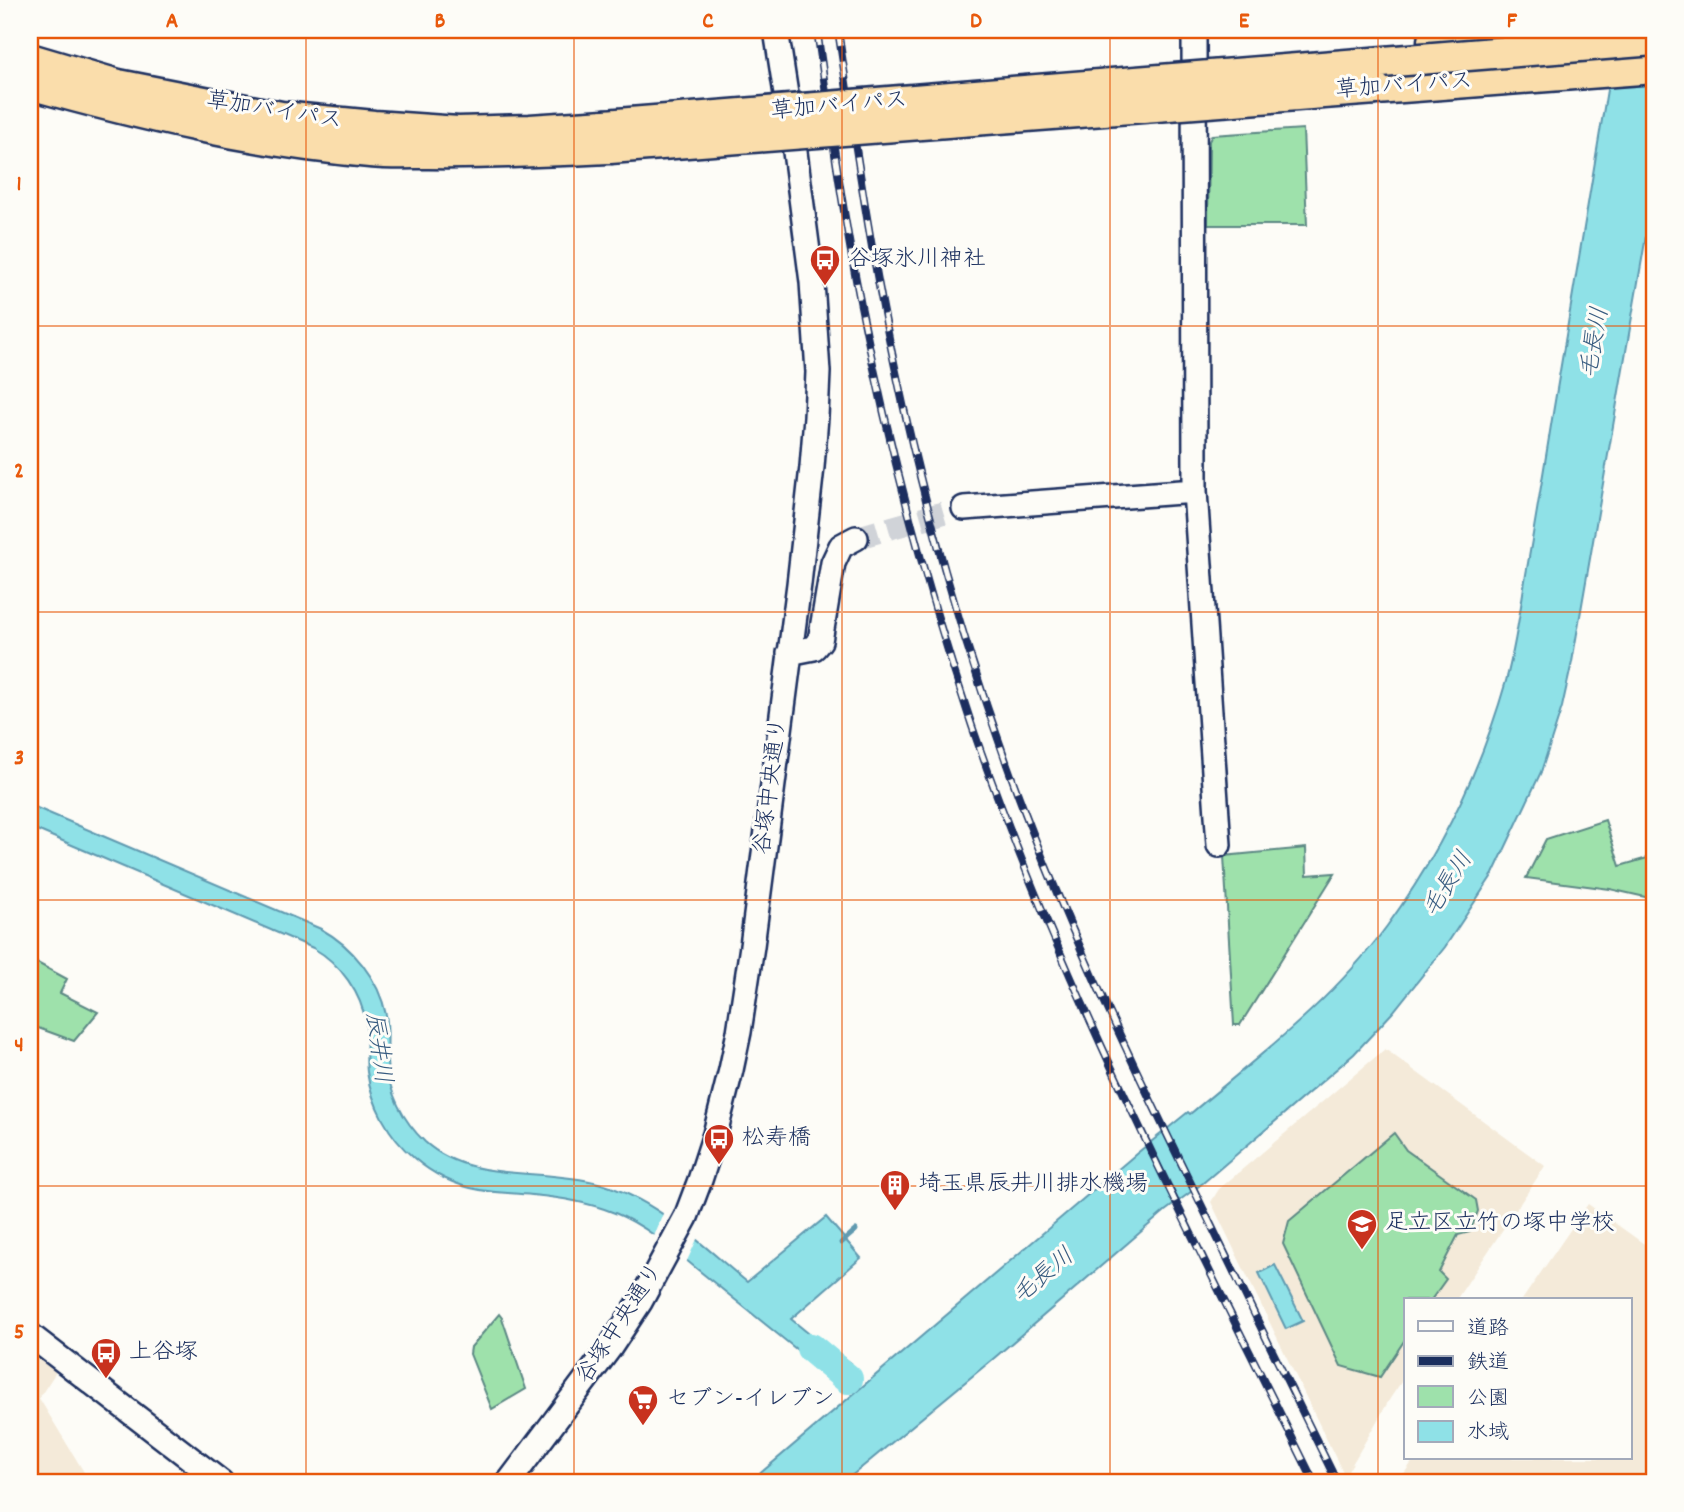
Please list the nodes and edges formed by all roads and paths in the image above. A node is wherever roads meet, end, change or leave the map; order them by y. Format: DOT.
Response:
graph roads {
  1 [pos="776,30"];
  2 [pos="1194,30"];
  3 [pos="1577,30"];
  4 [pos="1654,40"];
  5 [pos="30,59"];
  6 [pos="1654,68"];
  7 [pos="1172,79"];
  8 [pos="30,84"];
  9 [pos="608,137"];
  10 [pos="1195,491"];
  11 [pos="964,508"];
  12 [pos="856,538"];
  13 [pos="789,653"];
  14 [pos="1219,845"];
  15 [pos="30,1335"];
  16 [pos="221,1482"];
  17 [pos="509,1482"];
  1 -- 13 [label="street, 谷塚中央通り"];
  2 -- 10 [label="street"];
  3 -- 7 [label="highway, bridge"];
  4 -- 7 [label="highway, 草加バイパス, bridge"];
  5 -- 9 [label="highway, 草加バイパス"];
  6 -- 9 [label="highway, 草加バイパス, bridge"];
  7 -- 9 [label="highway, 草加バイパス, bridge"];
  8 -- 9 [label="highway, 草加バイパス"];
  10 -- 11 [label="street"];
  10 -- 14 [label="street"];
  12 -- 13 [label="street"];
  13 -- 17 [label="street, 谷塚中央通り"];
  15 -- 16 [label="street"];
}
